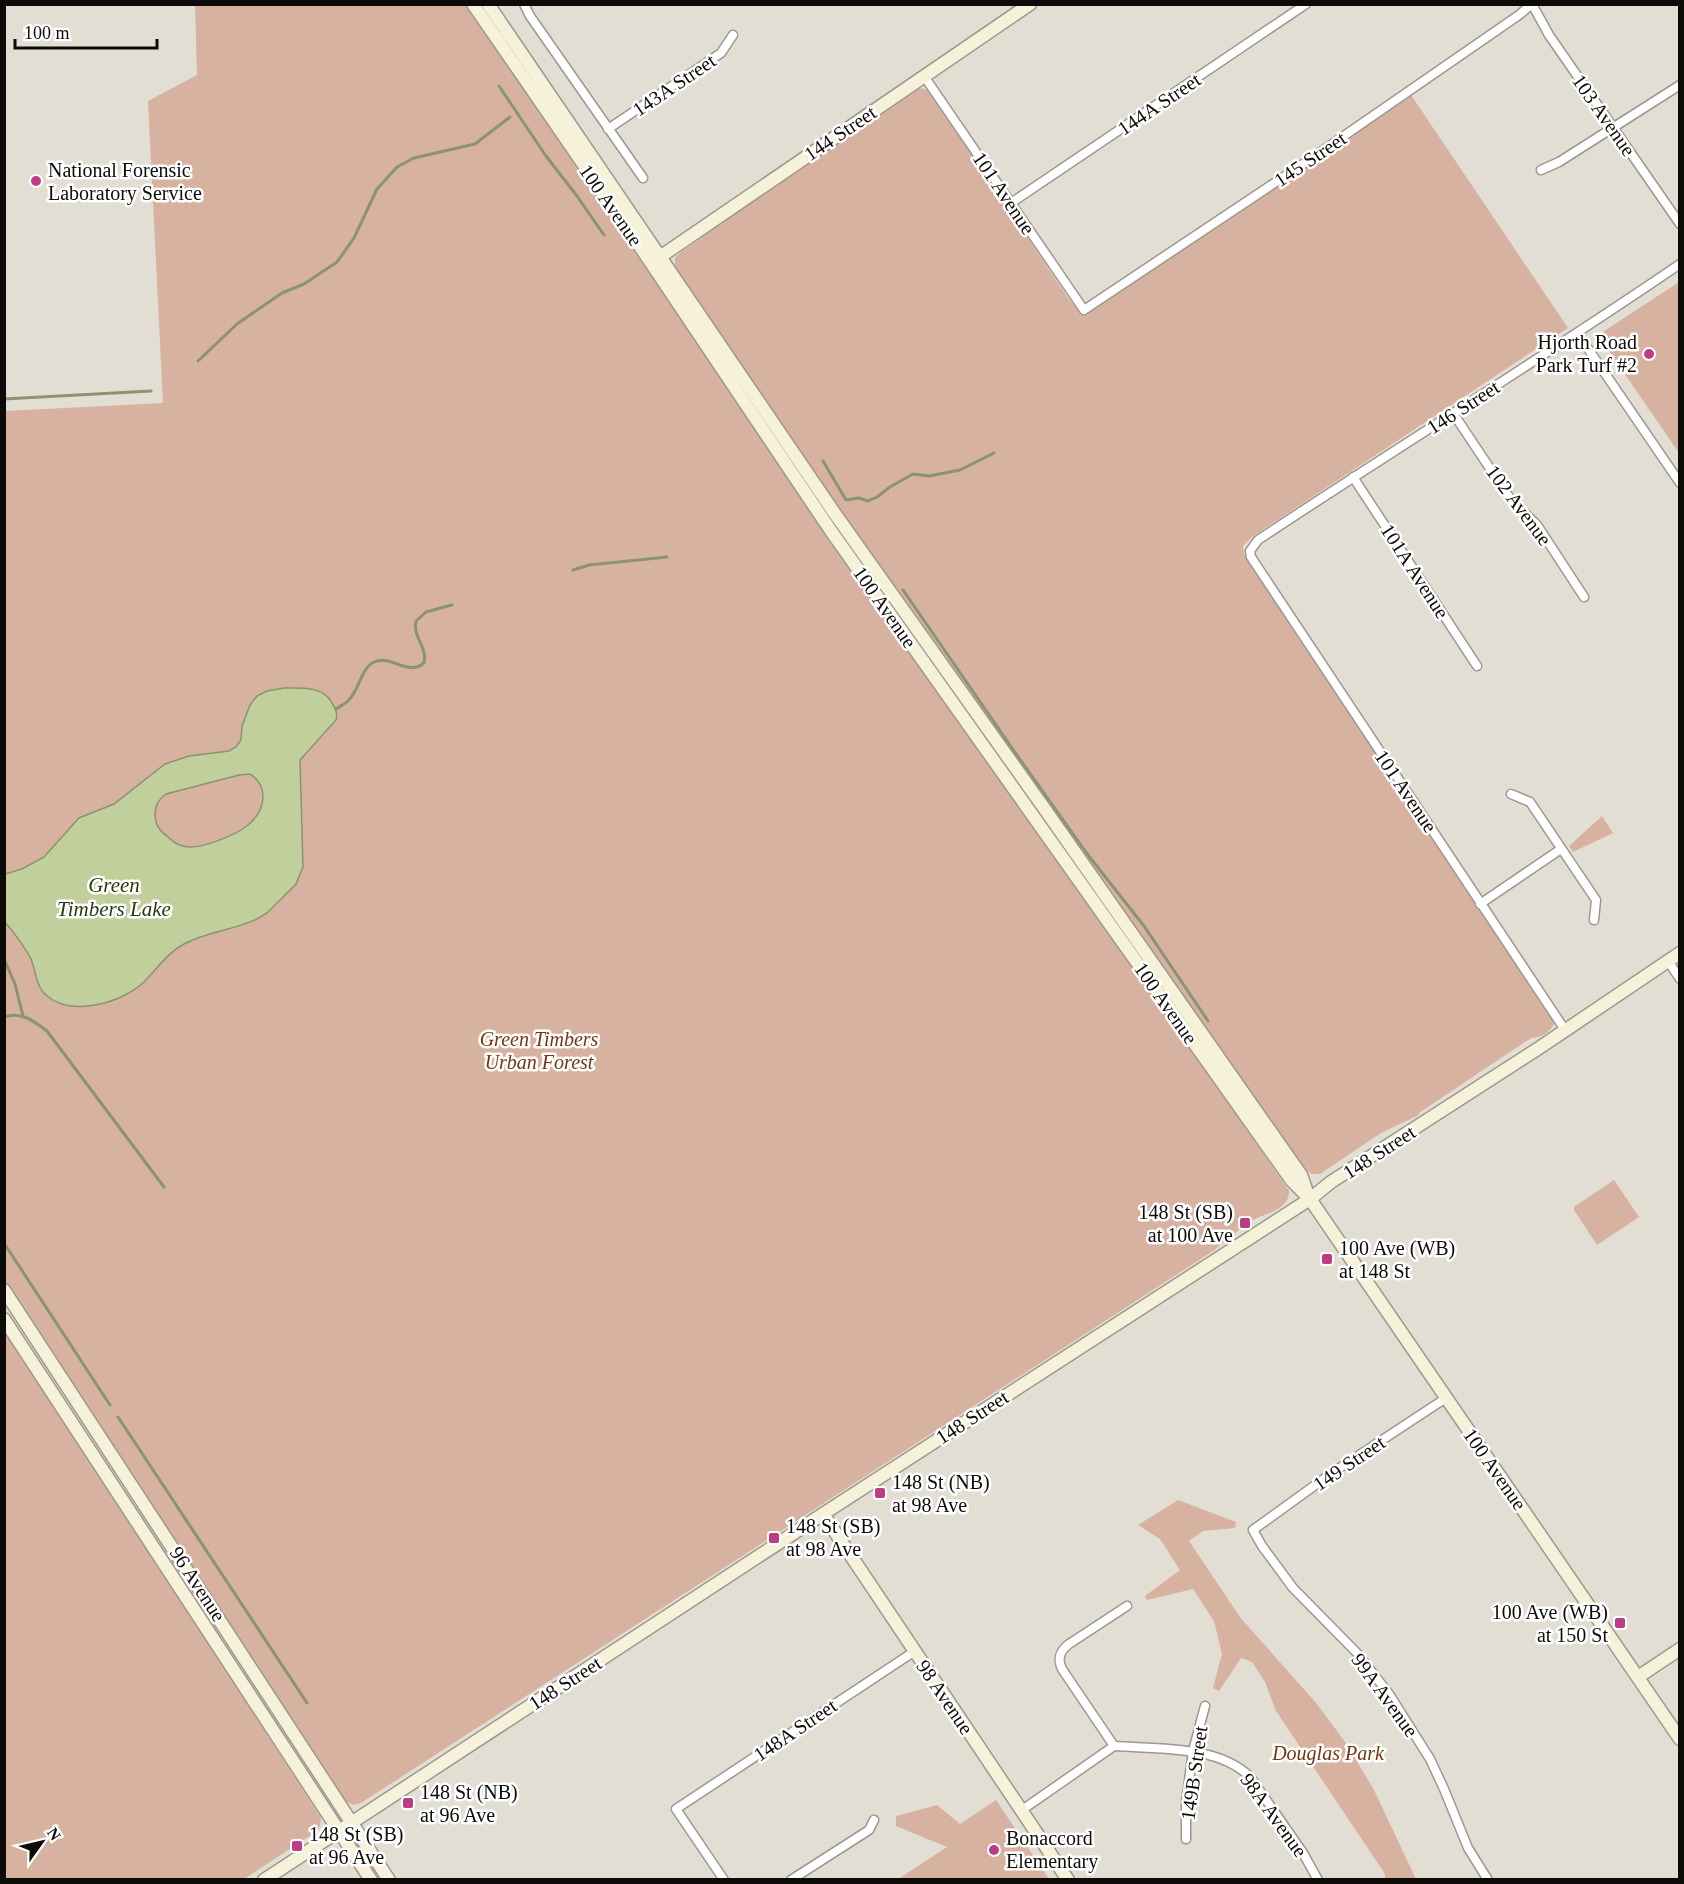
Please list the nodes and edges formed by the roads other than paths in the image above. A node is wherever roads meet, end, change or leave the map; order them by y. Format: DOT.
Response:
graph roads {
  1 [pos="473,4"];
  2 [pos="488,4"];
  3 [pos="524,4"];
  4 [pos="1030,4"];
  5 [pos="1306,4"];
  6 [pos="1532,5"];
  7 [pos="733,35"];
  8 [pos="924,76"];
  9 [pos="1680,84"];
  10 [pos="1613,128"];
  11 [pos="608,129"];
  12 [pos="1541,170"];
  13 [pos="643,178"];
  14 [pos="1011,203"];
  15 [pos="1680,224"];
  16 [pos="655,260"];
  17 [pos="1680,264"];
  18 [pos="1084,310"];
  19 [pos="1578,334"];
  20 [pos="1453,413"];
  21 [pos="1353,477"];
  22 [pos="1680,483"];
  23 [pos="1250,551"];
  24 [pos="1584,597"];
  25 [pos="1477,666"];
  26 [pos="1511,794"];
  27 [pos="1561,849"];
  28 [pos="1480,904"];
  29 [pos="1594,920"];
  30 [pos="1680,953"];
  31 [pos="1668,961"];
  32 [pos="1680,979"];
  33 [pos="1565,1030"];
  34 [pos="1310,1199"];
  35 [pos="4,1290"];
  36 [pos="4,1319"];
  37 [pos="1446,1398"];
  38 [pos="823,1514"];
  39 [pos="1253,1530"];
  40 [pos="1127,1606"];
  41 [pos="1680,1649"];
  42 [pos="915,1651"];
  43 [pos="1638,1677"];
  44 [pos="1205,1706"];
  45 [pos="1680,1739"];
  46 [pos="1114,1746"];
  47 [pos="1193,1751"];
  48 [pos="1022,1810"];
  49 [pos="874,1820"];
  50 [pos="351,1822"];
  51 [pos="339,1830"];
  52 [pos="1186,1839"];
  53 [pos="264,1880"];
  54 [pos="371,1880"];
  55 [pos="389,1880"];
  56 [pos="724,1880"];
  57 [pos="791,1880"];
  58 [pos="1068,1880"];
  59 [pos="1318,1880"];
  60 [pos="1488,1880"];
  1 -- 16 [label="main road, 100 Avenue"];
  2 -- 16 [label="main road, 100 Avenue"];
  3 -- 11 [label="street"];
  4 -- 8 [label="main road, 144 Street"];
  5 -- 14 [label="street, 144A Street"];
  6 -- 10 [label="street, 103 Avenue"];
  6 -- 18 [label="street, 145 Street"];
  7 -- 11 [label="street, 143A Street"];
  8 -- 14 [label="street, 101 Avenue"];
  8 -- 16 [label="main road, 144 Street"];
  9 -- 10 [label="street"];
  10 -- 12 [label="street"];
  10 -- 15 [label="street, 103 Avenue"];
  11 -- 13 [label="street"];
  14 -- 18 [label="street, 101 Avenue"];
  16 -- 34 [label="main road, 100 Avenue"];
  17 -- 19 [label="street, 146 Street"];
  19 -- 20 [label="street, 146 Street"];
  19 -- 22 [label="street"];
  20 -- 21 [label="street, 146 Street"];
  20 -- 24 [label="street, 102 Avenue"];
  21 -- 23 [label="street, 146 Street"];
  21 -- 25 [label="street, 101A Avenue"];
  23 -- 28 [label="street, 101 Avenue"];
  26 -- 27 [label="street"];
  27 -- 28 [label="street"];
  27 -- 29 [label="street"];
  28 -- 33 [label="street, 101 Avenue"];
  30 -- 31 [label="main road, 148 Street"];
  31 -- 32 [label="street"];
  31 -- 33 [label="main road, 148 Street"];
  33 -- 34 [label="main road, 148 Street"];
  34 -- 37 [label="main road, 100 Avenue"];
  34 -- 38 [label="main road, 148 Street"];
  35 -- 50 [label="main road, 96 Avenue"];
  36 -- 51 [label="main road, 96 Avenue"];
  37 -- 39 [label="street, 149 Street"];
  37 -- 43 [label="main road, 100 Avenue"];
  38 -- 42 [label="main road, 98 Avenue"];
  38 -- 50 [label="main road, 148 Street"];
  39 -- 60 [label="street, 99A Avenue"];
  40 -- 46 [label="street"];
  41 -- 43 [label="main road"];
  42 -- 48 [label="main road, 98 Avenue"];
  42 -- 56 [label="street, 148A Street"];
  43 -- 45 [label="main road, 100 Avenue"];
  44 -- 47 [label="street, 149B Street"];
  46 -- 47 [label="street, 98A Avenue"];
  46 -- 48 [label="street"];
  47 -- 52 [label="street, 149B Street"];
  47 -- 59 [label="street, 98A Avenue"];
  48 -- 58 [label="main road, 98 Avenue"];
  49 -- 57 [label="street"];
  50 -- 51 [label="main road, 148 Street"];
  50 -- 55 [label="main road, 96 Avenue"];
  51 -- 53 [label="main road, 148 Street"];
  51 -- 54 [label="main road, 96 Avenue"];
}
